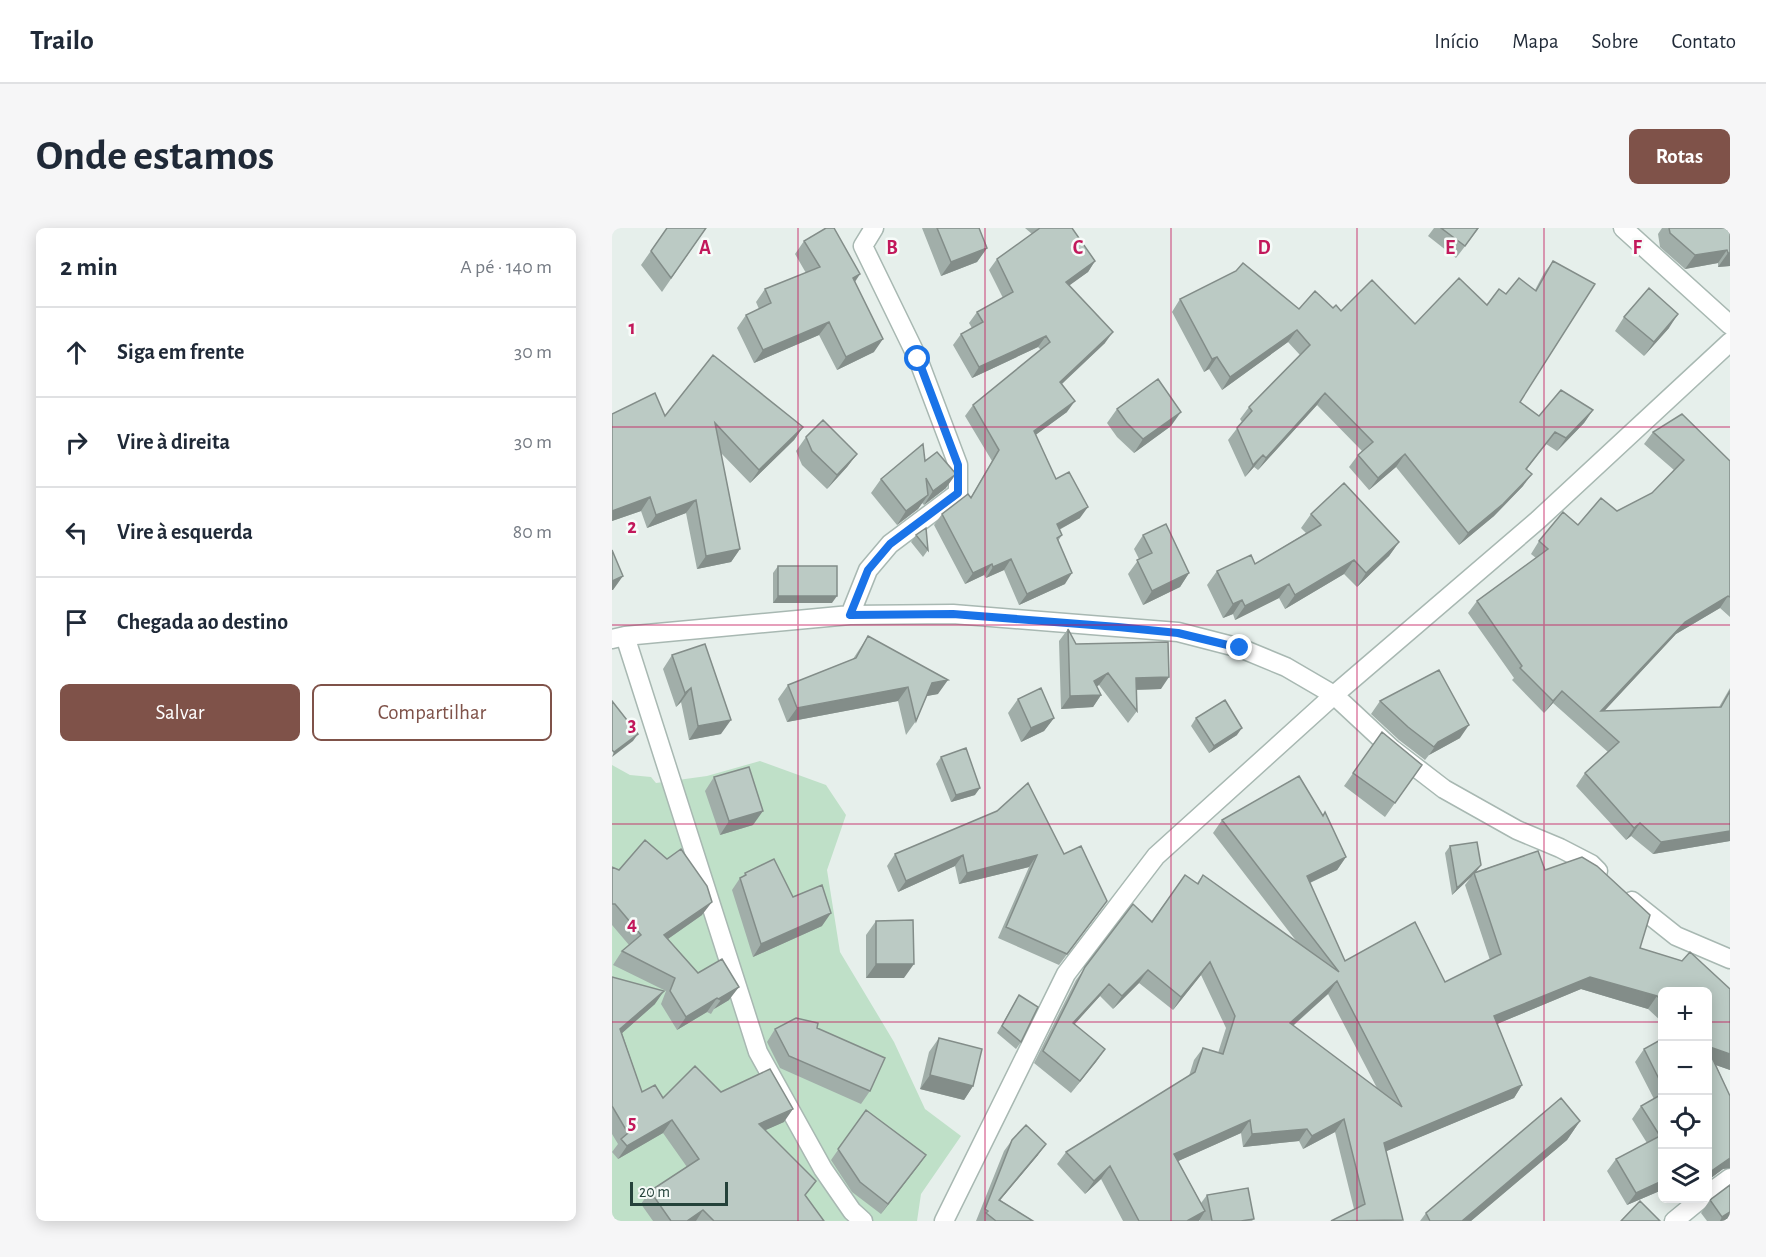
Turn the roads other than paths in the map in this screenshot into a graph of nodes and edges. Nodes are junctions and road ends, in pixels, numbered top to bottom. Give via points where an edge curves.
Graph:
1 (874, 228) edge
2 (1623, 228) edge
3 (1730, 325) edge
4 (1730, 342) edge
5 (850, 615) junction
6 (619, 638) edge
7 (1334, 695) junction
8 (1730, 959) edge
9 (1730, 1178) edge
10 (1712, 1191) edge
11 (1696, 1203) edge
12 (863, 1221) edge
13 (944, 1221) edge
14 (1674, 1221) edge

1 - 5 street via 864,246 918,359 958,465 958,493 890,544 868,570
2 - 3 street
4 - 7 street via 1538,520
5 - 6 street
5 - 7 street via 953,614 1178,633 1240,648 1286,667
6 - 12 street via 758,1052 823,1169
7 - 8 street via 1392,749 1444,789 1517,830 1591,864 1676,936
7 - 13 street via 1156,856 1066,974
9 - 10 street
11 - 14 street

